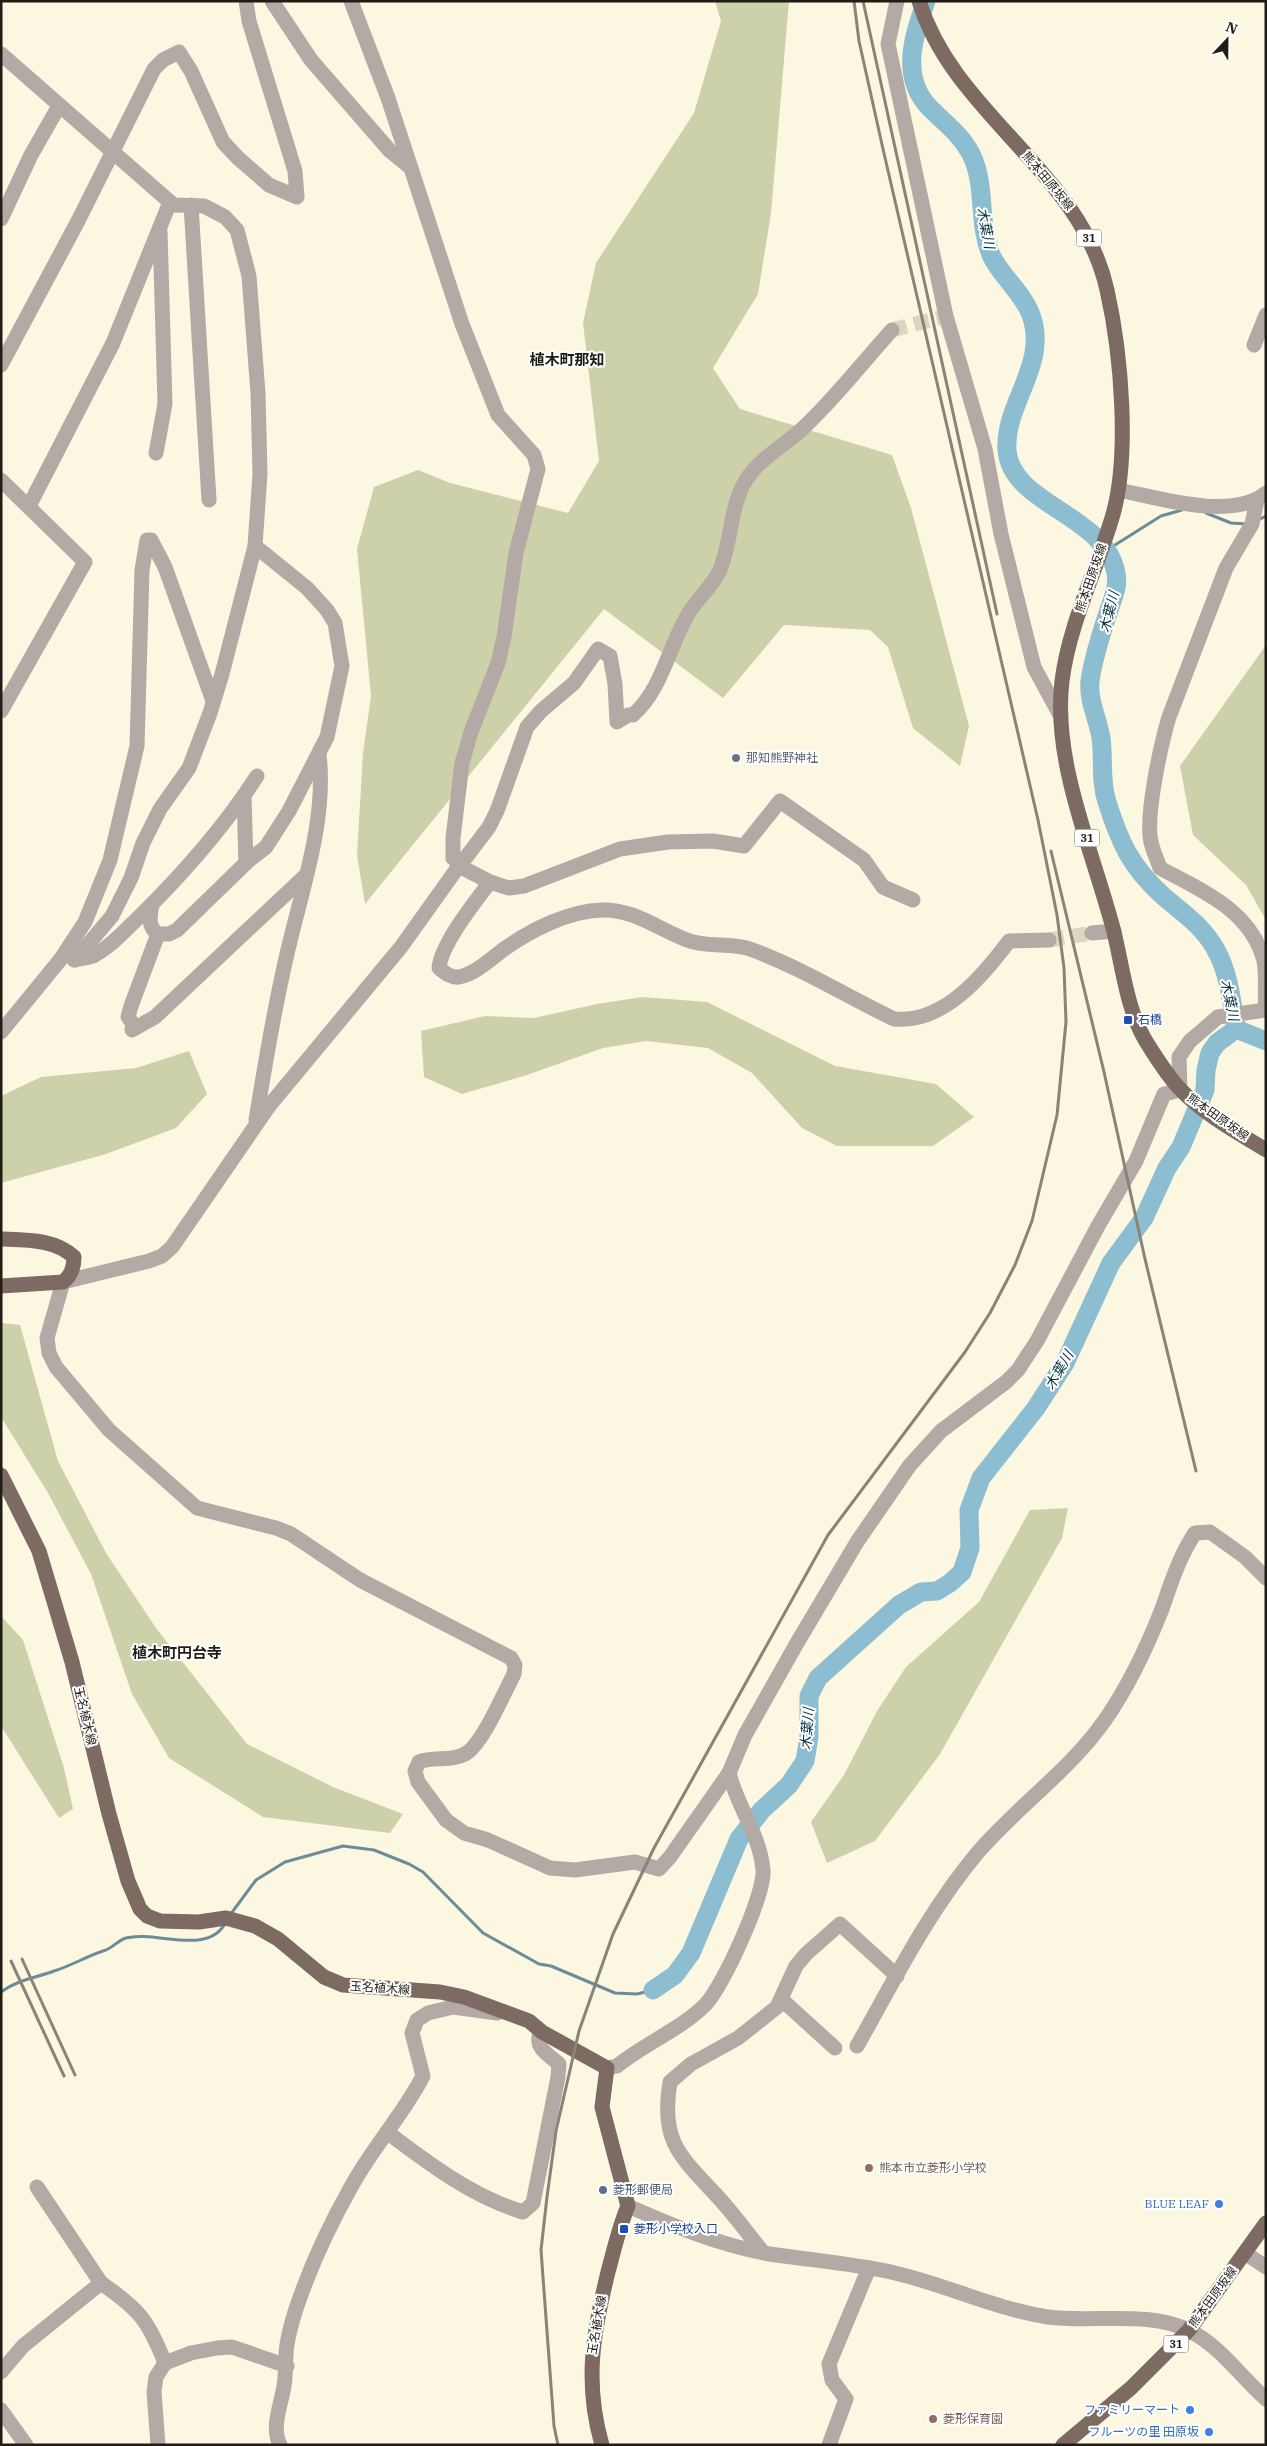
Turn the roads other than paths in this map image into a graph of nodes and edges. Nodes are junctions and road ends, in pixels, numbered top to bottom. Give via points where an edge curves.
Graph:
1 (246, 1) edge
2 (272, 1) edge
3 (351, 1) edge
4 (897, 1) edge
5 (919, 1) edge
6 (1, 54) edge
7 (59, 106) junction
8 (113, 152) junction
9 (412, 168) junction
10 (170, 202) junction
11 (191, 205) junction
12 (1, 219) edge
13 (160, 227) junction
14 (1266, 315) edge
15 (892, 330) tunnel mouth
16 (1254, 345) dead end
17 (1, 365) edge
18 (156, 453) dead end
19 (1, 480) edge
20 (1119, 490) junction
21 (1261, 496) edge
22 (209, 500) dead end
23 (29, 506) junction
24 (255, 546) junction
25 (213, 701) junction
26 (1, 711) edge
27 (1062, 717) junction
28 (319, 755) junction
29 (257, 776) dead end
30 (244, 796) junction
31 (459, 861) junction
32 (246, 863) junction
33 (305, 876) junction
34 (490, 882) junction
35 (912, 900) dead end
36 (152, 904) junction
37 (1114, 931) junction
38 (1092, 933) tunnel mouth
39 (158, 934) junction
40 (1049, 940) tunnel mouth
41 (68, 960) junction
42 (1266, 1010) edge
43 (1, 1032) edge
44 (1185, 1093) junction
45 (255, 1125) junction
46 (1266, 1150) edge
47 (1, 1239) edge
48 (64, 1282) junction
49 (1, 1286) edge
50 (1, 1475) edge
51 (1266, 1578) edge
52 (730, 1773) junction
53 (897, 1976) junction
54 (781, 1999) junction
55 (509, 2014) junction
56 (541, 2031) junction
57 (857, 2046) dead end
58 (835, 2048) dead end
59 (607, 2068) junction
60 (388, 2132) junction
61 (37, 2187) dead end
62 (628, 2206) junction
63 (1266, 2222) edge
64 (763, 2252) junction
65 (1245, 2253) junction
66 (1266, 2267) edge
67 (869, 2268) junction
68 (101, 2283) junction
69 (1189, 2330) junction
70 (165, 2362) junction
71 (286, 2366) junction
72 (1, 2372) edge
73 (1266, 2399) edge
74 (1, 2410) edge
75 (26, 2445) edge
76 (158, 2445) edge
77 (280, 2445) edge
78 (602, 2445) edge
79 (830, 2445) edge
80 (1063, 2445) edge

1 - 8 street via 295,171 297,197 269,185 223,142 191,71 178,52 154,69
2 - 9 street via 311,60 390,151
3 - 9 street
4 - 27 street via 888,44 946,316 985,449 1001,534 1034,667
5 - 20 main road, 熊本田原坂線 / 31 via 933,36 968,91 1058,190 1081,222 1098,257 1108,290 1120,387 1122,445
6 - 7 street
7 - 8 street
7 - 12 street via 31,155
8 - 10 street
8 - 17 street
9 - 31 street via 454,303 498,415 534,455 538,469 516,553 498,663 462,763 452,853 453,858
10 - 11 street
10 - 13 street
11 - 22 street
11 - 24 street via 204,206 225,217 237,230 249,276 260,474
13 - 18 street via 165,404
13 - 23 street via 113,342
14 - 16 street
15 - 31 street via 849,382 800,431 751,473 735,507 730,539 719,571 687,616 645,705 617,722 610,656 598,649 574,683 527,727 489,827 464,860
19 - 23 street
20 - 21 street via 1192,505 1237,506
20 - 27 main road, 熊本田原坂線 / 31 via 1112,520 1071,637 1062,682
21 - 42 street via 1252,524 1226,568 1168,717 1150,820 1150,841 1160,868 1219,900 1242,918 1255,934 1265,962
23 - 26 street via 85,562
24 - 25 street via 243,600
24 - 28 street via 307,588 335,624 342,666 327,737
25 - 41 street via 189,768 160,809 112,916
25 - 41 street via 165,567 156,546 147,540 142,570 135,761 110,860
27 - 37 main road, 熊本田原坂線 / 31 via 1064,758
28 - 32 street via 266,846
28 - 33 street via 320,800
29 - 30 street
30 - 32 street
30 - 36 street
31 - 34 street via 463,868
31 - 45 street via 446,885 401,947
32 - 39 street via 177,930
33 - 39 street via 162,1010 132,1030 128,1017
33 - 45 street via 279,988
34 - 35 street via 509,888 524,886 620,849 668,842 713,841 744,846 780,801 864,860 883,887
34 - 40 street via 439,962 439,968 447,975 458,977 474,970 508,946 570,916 601,910 624,911 688,940 751,949 894,1019 905,1020 943,1007 984,972 1009,941
36 - 39 street via 149,921 152,930
36 - 41 street via 103,949 92,956
37 - 38 street
37 - 44 main road, 熊本田原坂線 / 31 via 1128,997 1145,1041
41 - 43 street
42 - 44 street via 1218,1017 1190,1041 1179,1057
44 - 46 main road, 熊本田原坂線 / 31 via 1212,1116
44 - 52 street via 1164,1094 1136,1161 1037,1342 1018,1370 941,1431 910,1465 857,1542 745,1735
45 - 48 street via 193,1220 167,1252 149,1261
47 - 48 main road via 36,1240 65,1249 74,1258 74,1266
48 - 49 main road
48 - 52 street via 47,1338 48,1353 56,1367 109,1430 197,1508 291,1534 360,1580 511,1658 516,1665 514,1674 477,1743 465,1754 426,1758 418,1762 415,1771 418,1782 446,1820 464,1834 488,1840 550,1868 575,1870 635,1862 659,1869
50 - 55 main road, 玉名植木線 via 39,1551 72,1662 128,1882 140,1909 160,1921 199,1922 226,1918 255,1926 278,1939 324,1978 343,1985 440,1992 464,1997
51 - 53 street via 1245,1556 1210,1532 1195,1533 1176,1568 1140,1658 1104,1721 1079,1754 980,1850 929,1918
52 - 59 street via 734,1793 754,1838 763,1870 762,1887 755,1906 725,1973 706,2004 617,2066
53 - 54 street via 840,1924 796,1966
53 - 57 street
54 - 58 street
54 - 64 street via 776,2008 738,2038 691,2064 670,2082 667,2099 669,2132 678,2152
55 - 56 main road, 玉名植木線
55 - 60 street via 453,2007 428,2013 417,2020 412,2033 423,2076
56 - 59 main road, 玉名植木線
56 - 60 street via 538,2038 540,2049 559,2064 558,2077 533,2203 523,2212 473,2191
59 - 62 main road via 602,2107
60 - 71 street via 351,2186 322,2246 295,2312
61 - 68 street
62 - 64 street via 696,2233
62 - 78 main road, 玉名植木線 via 598,2313 592,2354 594,2420
63 - 65 main road, 熊本田原坂線 / 31
64 - 67 street
65 - 66 street
65 - 69 main road, 熊本田原坂線 / 31
67 - 69 street via 926,2281 1016,2311 1050,2317 1148,2321 1174,2324
67 - 79 street via 829,2364 832,2380 846,2399
68 - 70 street via 123,2298 145,2320
68 - 72 street via 23,2346
69 - 73 street via 1212,2346
69 - 80 main road, 熊本田原坂線 / 31 via 1131,2388
70 - 71 street via 190,2353 232,2347
70 - 76 street via 156,2377 154,2392
71 - 77 street via 275,2427
74 - 75 street

